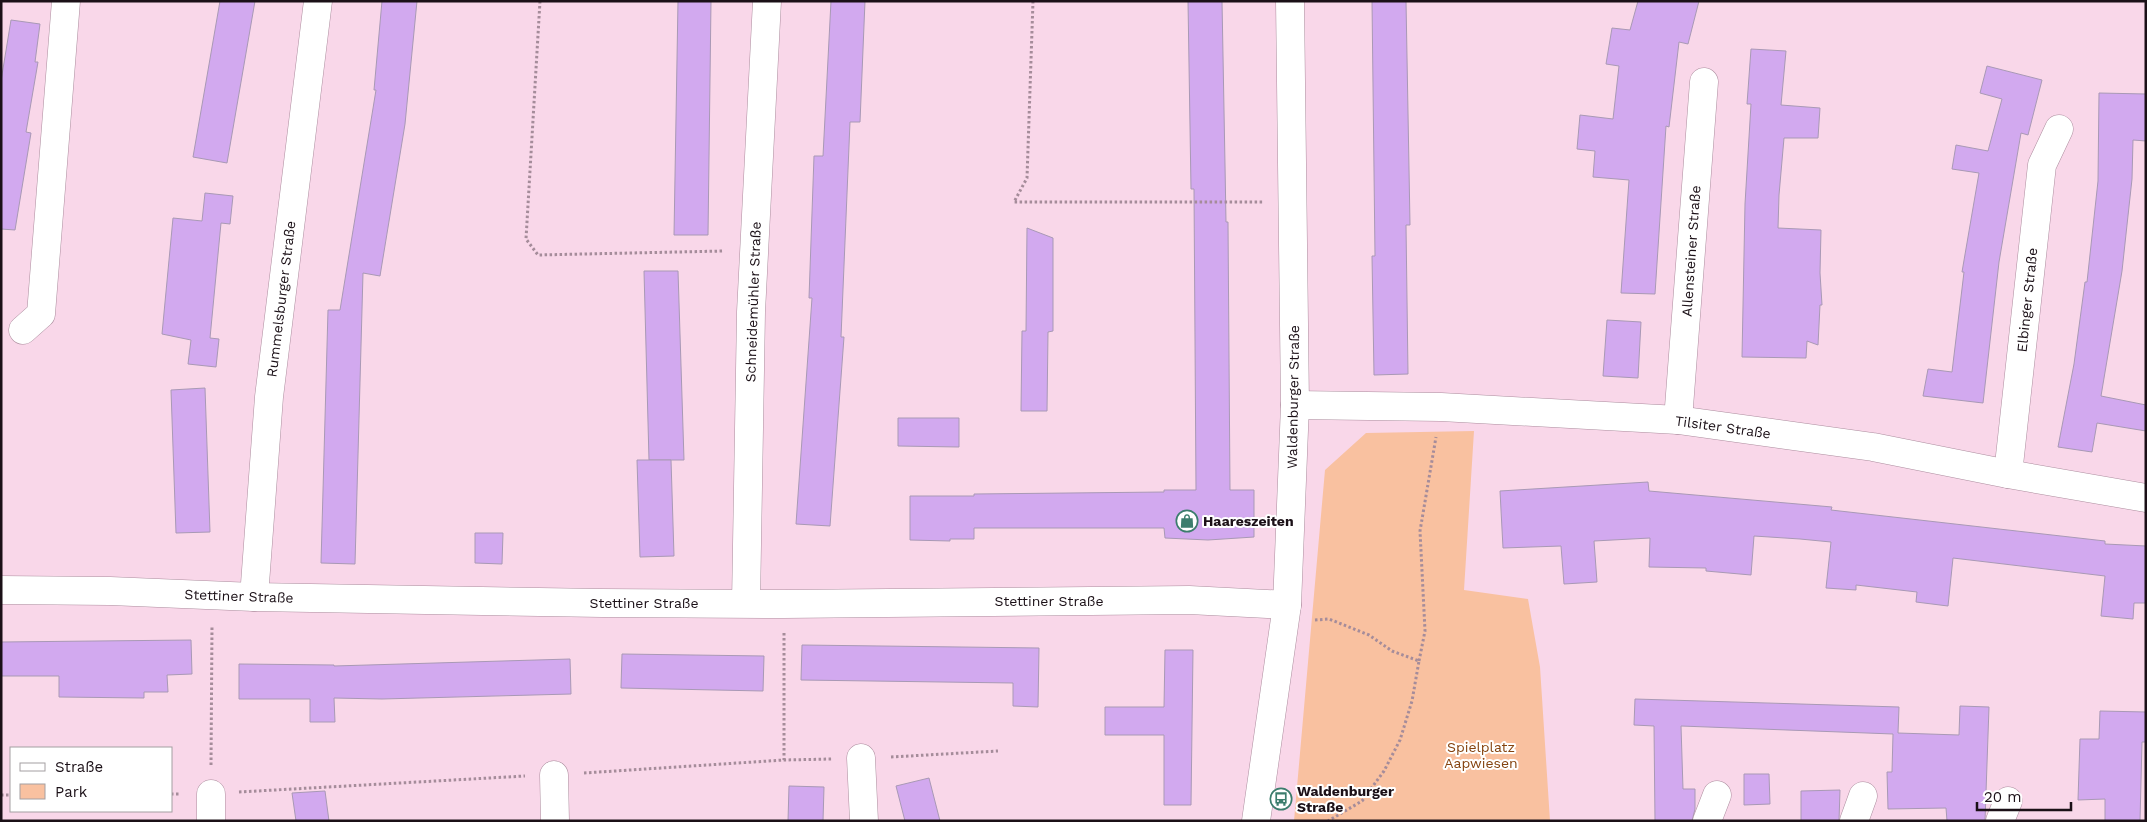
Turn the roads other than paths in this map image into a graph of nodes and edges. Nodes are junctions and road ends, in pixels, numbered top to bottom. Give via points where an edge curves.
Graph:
1 (66, 1) edge
2 (318, 1) edge
3 (767, 1) edge
4 (1290, 1) edge
5 (1704, 82) dead end
6 (2059, 129) dead end
7 (23, 330) dead end
8 (1295, 405) junction
9 (1678, 420) junction
10 (2008, 474) junction
11 (2146, 498) edge
12 (1, 590) edge
13 (254, 597) junction
14 (746, 603) junction
15 (1285, 614) junction
16 (861, 758) dead end
17 (554, 775) dead end
18 (211, 794) road end
19 (1717, 795) dead end
20 (211, 821) edge
21 (555, 821) edge
22 (864, 821) edge
23 (1256, 821) edge
24 (1707, 821) edge

1 - 7 street via 41,314
2 - 13 street, Rummelsburger Straße via 268,397
3 - 14 street, Schneidemühler Straße via 751,312
4 - 8 street, Waldenburger Straße
5 - 9 street, Allensteiner Straße
6 - 10 street, Elbinger Straße via 2042,165
8 - 9 street, Tilsiter Straße via 1441,407
8 - 15 street, Waldenburger Straße
9 - 10 street, Tilsiter Straße via 1873,447
10 - 11 street, Tilsiter Straße
12 - 13 street, Stettiner Straße
13 - 14 street, Stettiner Straße
14 - 15 street, Stettiner Straße via 1189,600
15 - 23 street, Waldenburger Straße
16 - 22 street
17 - 21 street
18 - 20 street
19 - 24 street

